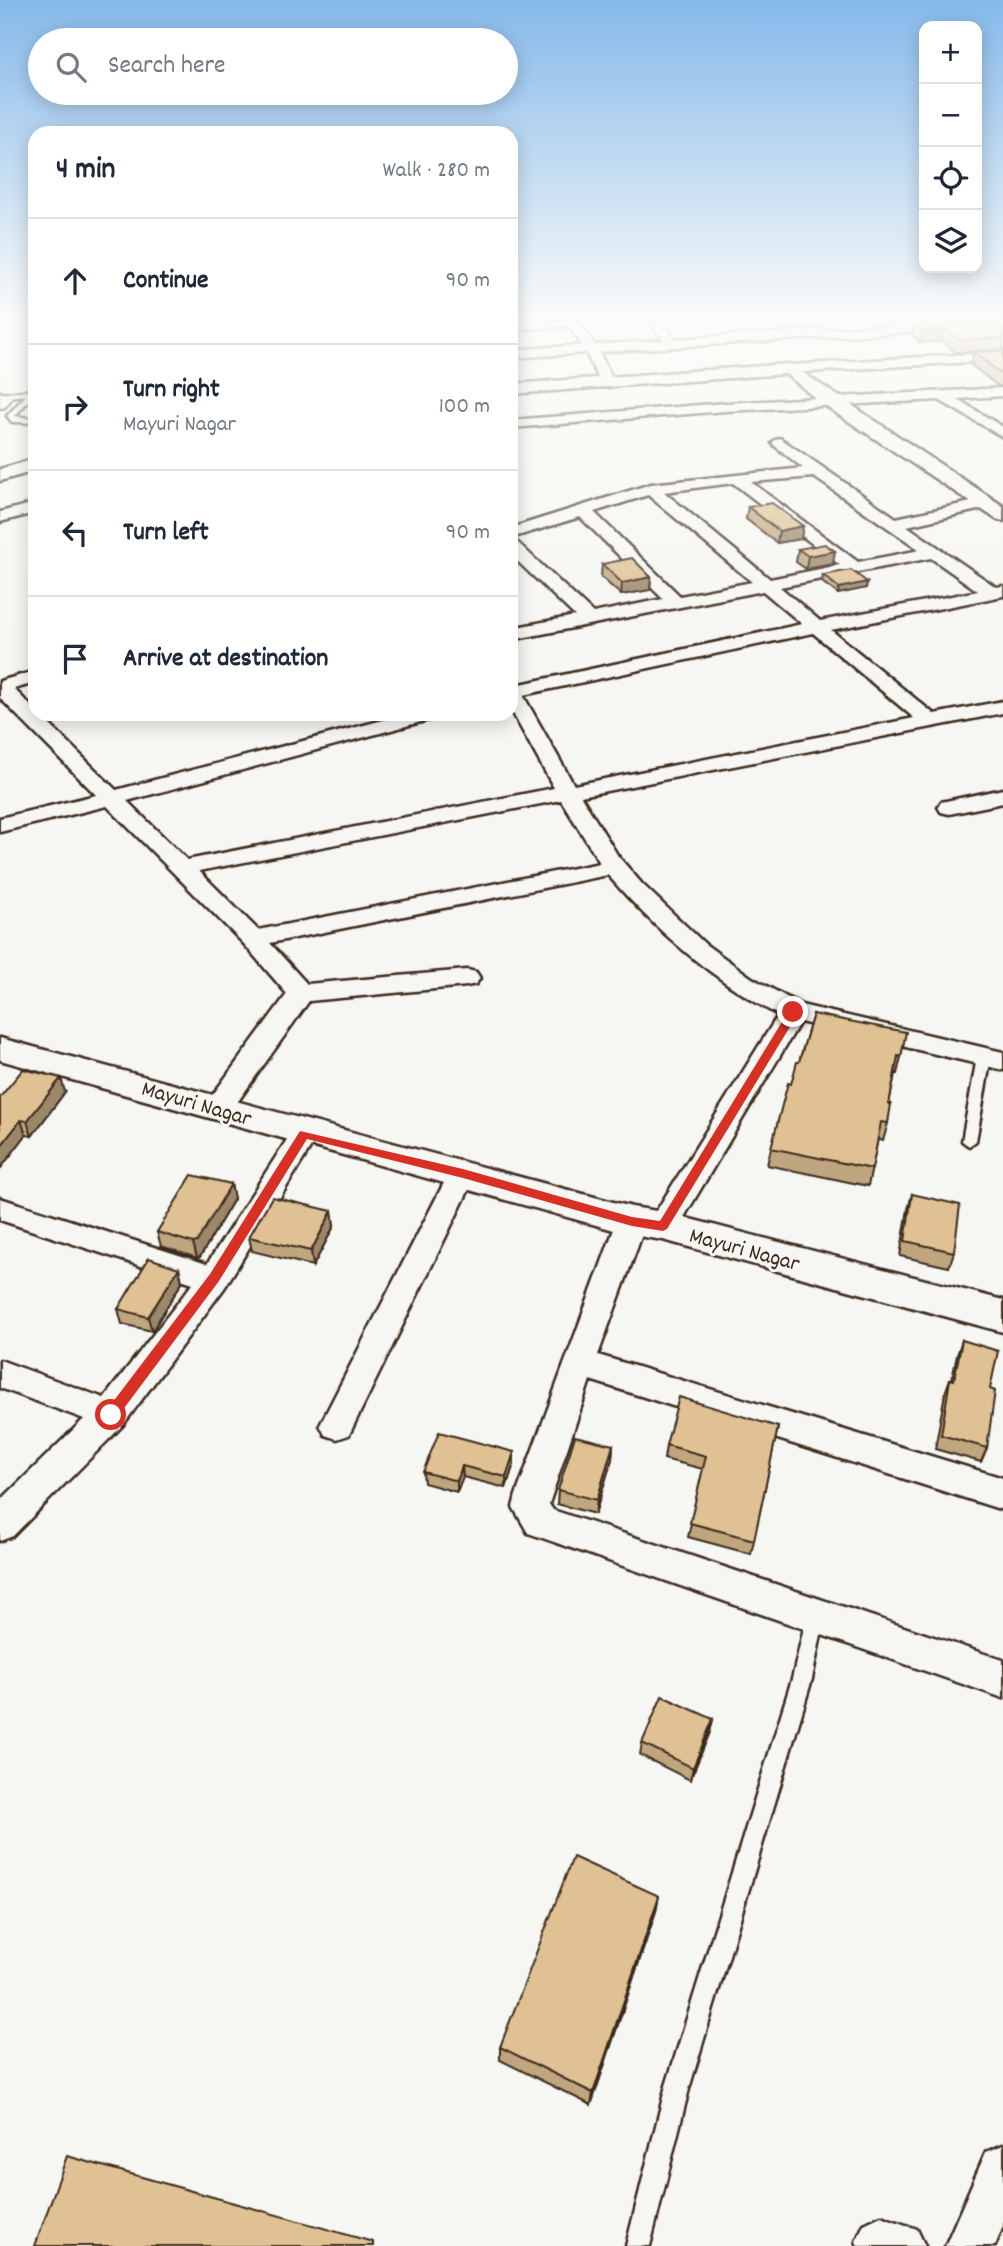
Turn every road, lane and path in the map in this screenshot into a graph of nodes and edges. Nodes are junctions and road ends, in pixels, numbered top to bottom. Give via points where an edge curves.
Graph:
1 (867, 426) edge
2 (780, 443) dead end
3 (28, 459) edge
4 (0, 466) edge
5 (28, 467) edge
6 (817, 472) junction
7 (0, 475) edge
8 (736, 478) junction
9 (651, 489) junction
10 (985, 504) junction
11 (28, 510) edge
12 (584, 512) junction
13 (1003, 515) edge
14 (0, 517) edge
15 (893, 524) junction
16 (518, 531) edge
17 (932, 552) junction
18 (518, 553) edge
19 (852, 567) junction
20 (766, 584) junction
21 (998, 592) edge
22 (676, 602) junction
23 (589, 619) junction
24 (817, 626) junction
25 (518, 633) edge
26 (28, 679) edge
27 (0, 687) edge
28 (518, 690) edge
29 (518, 704) edge
30 (1003, 707) edge
31 (28, 715) edge
32 (35, 721) edge
33 (403, 721) edge
34 (930, 721) junction
35 (567, 792) junction
36 (1003, 796) edge
37 (113, 798) junction
38 (949, 807) dead end
39 (0, 825) edge
40 (613, 867) junction
41 (181, 868) junction
42 (253, 939) junction
43 (467, 978) dead end
44 (301, 993) junction
45 (793, 1012) junction
46 (0, 1049) edge
47 (994, 1059) edge
48 (219, 1107) junction
49 (304, 1134) junction
50 (969, 1141) dead end
51 (463, 1173) junction
52 (0, 1209) edge
53 (648, 1224) junction
54 (214, 1278) junction
55 (1003, 1316) edge
56 (579, 1363) junction
57 (0, 1374) edge
58 (111, 1415) junction
59 (337, 1425) dead end
60 (1003, 1494) edge
61 (0, 1525) edge
62 (817, 1614) junction
63 (1003, 1679) edge
64 (1003, 2169) edge
65 (638, 2246) edge
66 (970, 2246) edge

1 - 10 street
2 - 6 street
3 - 4 street
5 - 7 street
6 - 8 street
6 - 15 street
8 - 9 street
8 - 19 street
9 - 12 street
9 - 20 street
10 - 13 street
10 - 15 street
11 - 14 street
12 - 16 street
12 - 22 street
15 - 17 street
17 - 19 street
17 - 21 street
18 - 23 street
19 - 20 street
20 - 22 street
20 - 24 street
21 - 24 street
22 - 23 street
23 - 25 street
24 - 28 street
24 - 34 street
26 - 27 street
27 - 31 street
29 - 35 street
30 - 34 street
32 - 37 street
33 - 37 street
34 - 35 street
35 - 40 street
35 - 41 street
36 - 38 street
37 - 39 street
37 - 41 street
40 - 42 street
40 - 45 street via 666,924 764,998
41 - 42 street
42 - 44 street
43 - 44 street
44 - 48 street
45 - 47 street
45 - 53 street
46 - 48 street, Mayuri Nagar
47 - 50 lane
48 - 49 street, Mayuri Nagar
49 - 51 street, Mayuri Nagar
49 - 54 street
51 - 53 street, Mayuri Nagar
51 - 59 street
52 - 54 street
53 - 55 street, Mayuri Nagar
53 - 56 street
54 - 58 street
56 - 60 street
56 - 62 street via 531,1507 541,1522
57 - 58 street
58 - 61 street
62 - 63 street
62 - 65 lane via 802,1679 677,2089
64 - 66 street

